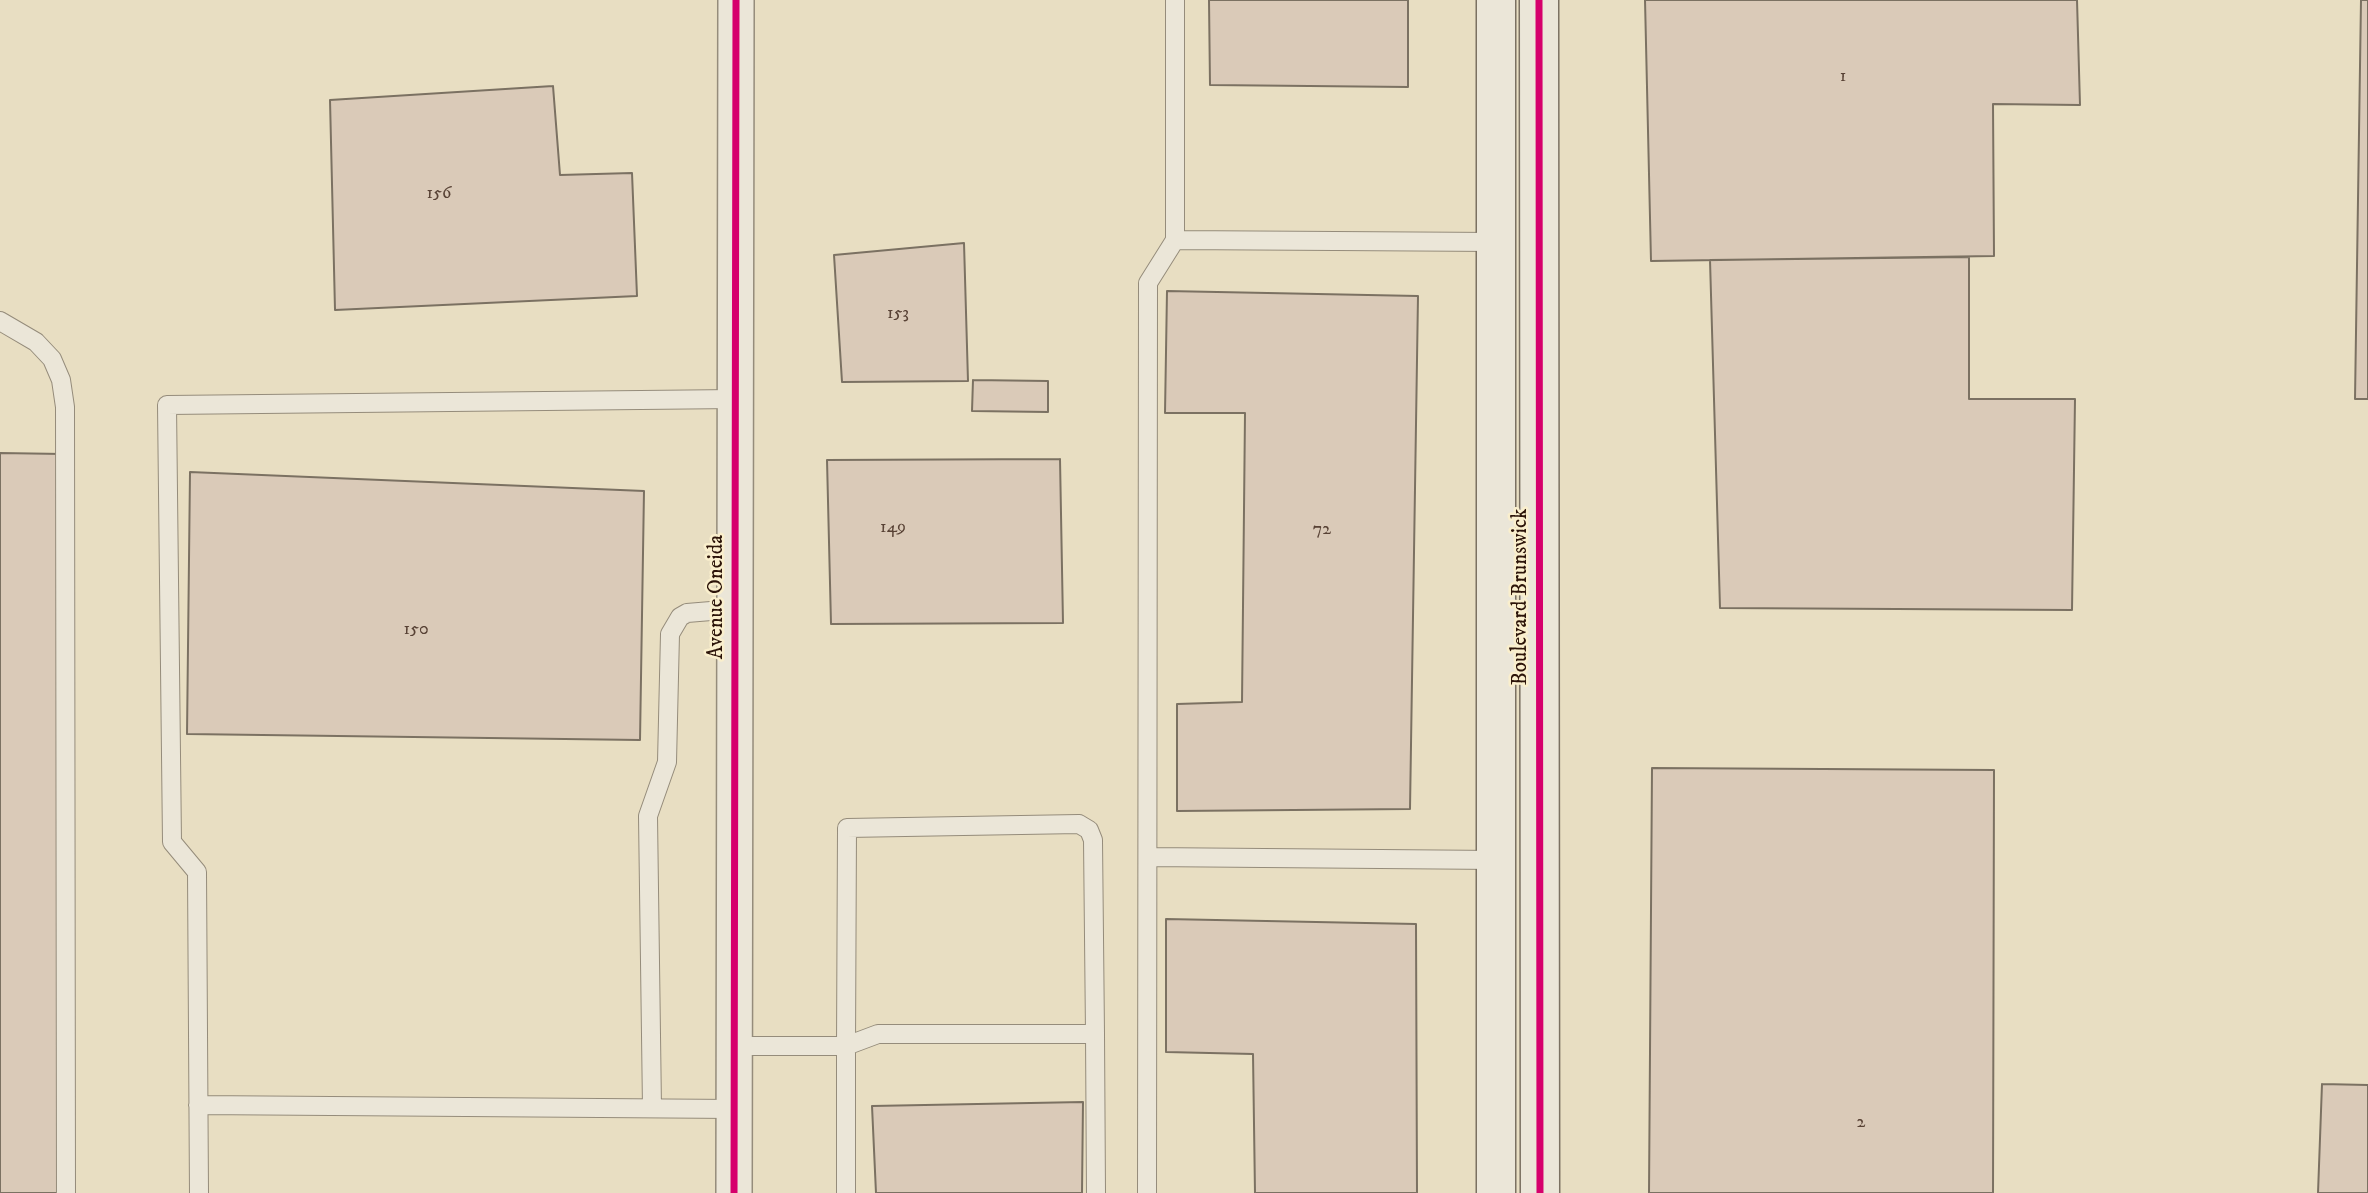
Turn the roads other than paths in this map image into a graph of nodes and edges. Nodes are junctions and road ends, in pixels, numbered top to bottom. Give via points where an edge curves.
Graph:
1 (736, 0) edge
2 (1175, 0) edge
3 (1496, 0) edge
4 (1539, 0) edge
5 (1175, 240) junction
6 (1496, 242) junction
7 (0, 321) edge
8 (735, 398) junction
9 (735, 609) junction
10 (1148, 857) junction
11 (1496, 860) junction
12 (1095, 1034) junction
13 (734, 1046) junction
14 (846, 1046) junction
15 (198, 1105) junction
16 (652, 1108) junction
17 (734, 1109) junction
18 (66, 1193) edge
19 (199, 1193) edge
20 (734, 1193) edge
21 (846, 1193) edge
22 (1096, 1193) edge
23 (1147, 1193) edge
24 (1496, 1193) edge
25 (1540, 1193) edge

1 - 8 street, Avenue Oneida
2 - 5 lane
3 - 6 street, Boulevard Brunswick
4 - 25 street, Boulevard Brunswick
5 - 6 lane
5 - 10 lane via 1148,283
6 - 11 street, Boulevard Brunswick
7 - 18 lane via 36,342 52,359 65,407
8 - 9 street, Avenue Oneida
8 - 15 lane via 167,405 172,842 197,872
9 - 13 street, Avenue Oneida
9 - 16 lane via 687,613 670,634 667,762 648,816
10 - 11 lane
10 - 23 lane
11 - 24 street, Boulevard Brunswick
12 - 14 lane via 878,1034
12 - 14 lane via 1093,840 1089,830 1079,824 847,828
12 - 22 lane
13 - 14 lane
13 - 17 street, Avenue Oneida
14 - 21 lane
15 - 16 lane
15 - 19 lane
16 - 17 lane
17 - 20 street, Avenue Oneida

